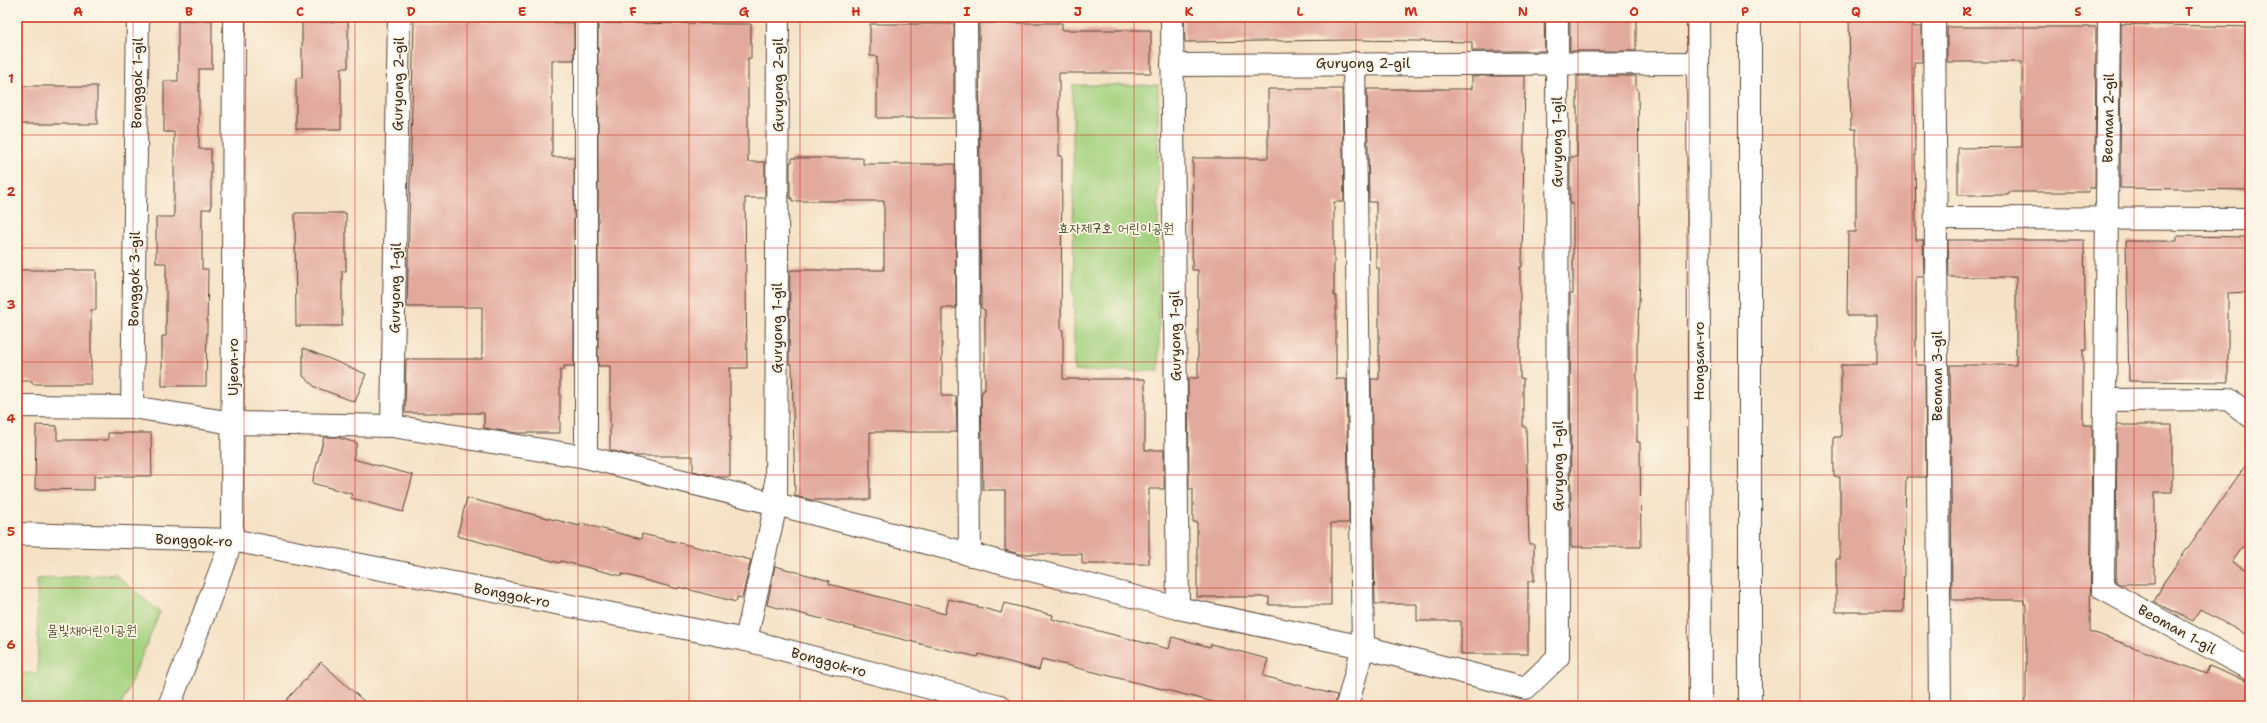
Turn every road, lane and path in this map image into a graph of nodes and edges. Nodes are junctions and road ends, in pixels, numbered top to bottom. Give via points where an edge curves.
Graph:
1 (138, 17) edge
2 (234, 17) edge
3 (399, 17) edge
4 (586, 17) edge
5 (778, 17) edge
6 (966, 17) edge
7 (1172, 17) edge
8 (1557, 17) edge
9 (1698, 17) edge
10 (1750, 17) edge
11 (1934, 17) edge
12 (2109, 17) edge
13 (1354, 63) junction
14 (1557, 63) junction
15 (1698, 63) junction
16 (1172, 65) junction
17 (136, 150) joint
18 (397, 151) joint
19 (777, 153) joint
20 (1936, 218) junction
21 (2107, 218) junction
22 (2250, 219) edge
23 (2105, 400) junction
24 (17, 406) edge
25 (132, 407) junction
26 (2250, 416) edge
27 (233, 423) junction
28 (392, 426) junction
29 (586, 457) junction
30 (776, 504) junction
31 (17, 534) edge
32 (232, 540) junction
33 (970, 555) junction
34 (1178, 608) junction
35 (746, 640) junction
36 (1363, 647) junction
37 (2250, 669) edge
38 (169, 706) edge
39 (999, 706) edge
40 (1347, 706) edge
41 (1700, 706) edge
42 (1750, 706) edge
43 (1940, 706) edge

1 - 17 street, Bonggok 1-gil
2 - 27 street, Ujeon-ro
3 - 18 street, Guryong 2-gil
4 - 29 street
5 - 19 street, Guryong 2-gil
6 - 33 street
7 - 16 street
8 - 14 street
9 - 15 street, Hongsan-ro
10 - 42 street
11 - 20 street
12 - 21 street, Beoman 2-gil
13 - 14 street, Guryong 2-gil
13 - 16 street, Guryong 2-gil
13 - 36 street
14 - 15 street, Guryong 2-gil
14 - 36 street, Guryong 1-gil via 1558,656 1526,688
15 - 41 street, Hongsan-ro
16 - 34 street, Guryong 1-gil
17 - 25 street, Bonggok 3-gil
18 - 28 street, Guryong 1-gil
19 - 30 street, Guryong 1-gil
20 - 21 street
20 - 43 street, Beoman 3-gil
21 - 22 street
21 - 23 street
23 - 26 street via 2228,399
23 - 37 street, Beoman 1-gil via 2104,589
24 - 25 street
25 - 27 street
27 - 28 street, Guryong 1-gil
27 - 32 street, Ujeon-ro
28 - 29 street, Guryong 1-gil
29 - 30 street, Guryong 1-gil
30 - 33 street, Guryong 1-gil
30 - 35 street
31 - 32 street, Bonggok-ro
32 - 35 street, Bonggok-ro
32 - 38 street, Ujeon-ro
33 - 34 street, Guryong 1-gil
34 - 36 street, Guryong 1-gil
35 - 39 street, Bonggok-ro
36 - 40 street

